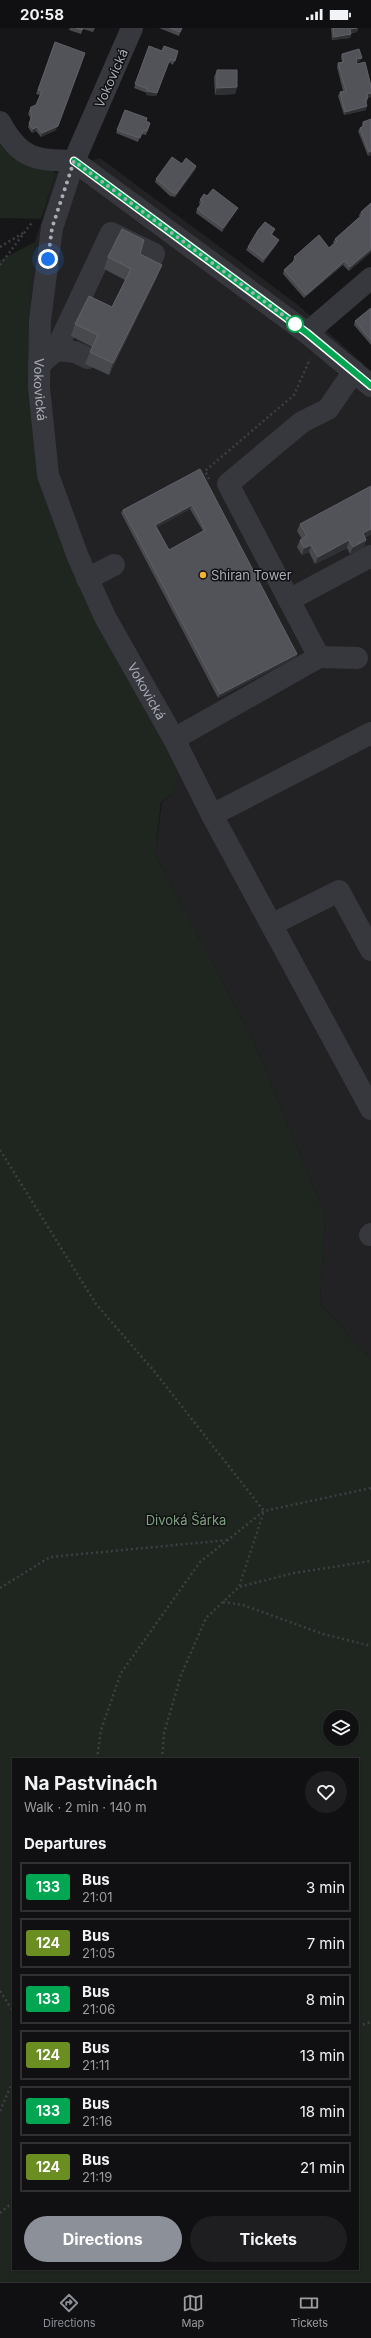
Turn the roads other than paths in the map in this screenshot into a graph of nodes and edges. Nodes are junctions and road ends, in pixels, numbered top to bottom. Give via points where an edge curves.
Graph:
1 (132, 28) edge
2 (0, 122) edge
3 (74, 161) junction
4 (146, 271) edge
5 (371, 278) edge
6 (307, 333) junction
7 (39, 365) junction
8 (354, 371) junction
9 (371, 386) edge
10 (371, 556) edge
11 (114, 565) dead end
12 (88, 578) junction
13 (289, 600) junction
14 (319, 657) junction
15 (357, 658) dead end
16 (371, 733) edge
17 (174, 738) junction
18 (212, 815) junction
19 (273, 924) junction
20 (371, 950) edge
21 (371, 1109) edge

1 - 3 street, Vokovická
2 - 3 street via 9,138 23,153 41,160
3 - 6 street
3 - 7 street, Vokovická via 52,228 40,320
4 - 7 street via 154,254 112,232 75,350
5 - 6 street
6 - 8 street
7 - 12 street, Vokovická via 48,475
8 - 9 street
8 - 13 street via 328,409 302,422 228,484
10 - 13 street
11 - 12 street
12 - 17 street, Vokovická via 105,617
13 - 14 street
14 - 15 street
14 - 17 street
16 - 18 street
17 - 18 street, Vokovická
18 - 19 street, Vokovická
19 - 20 street via 339,891
19 - 21 street, Vokovická

